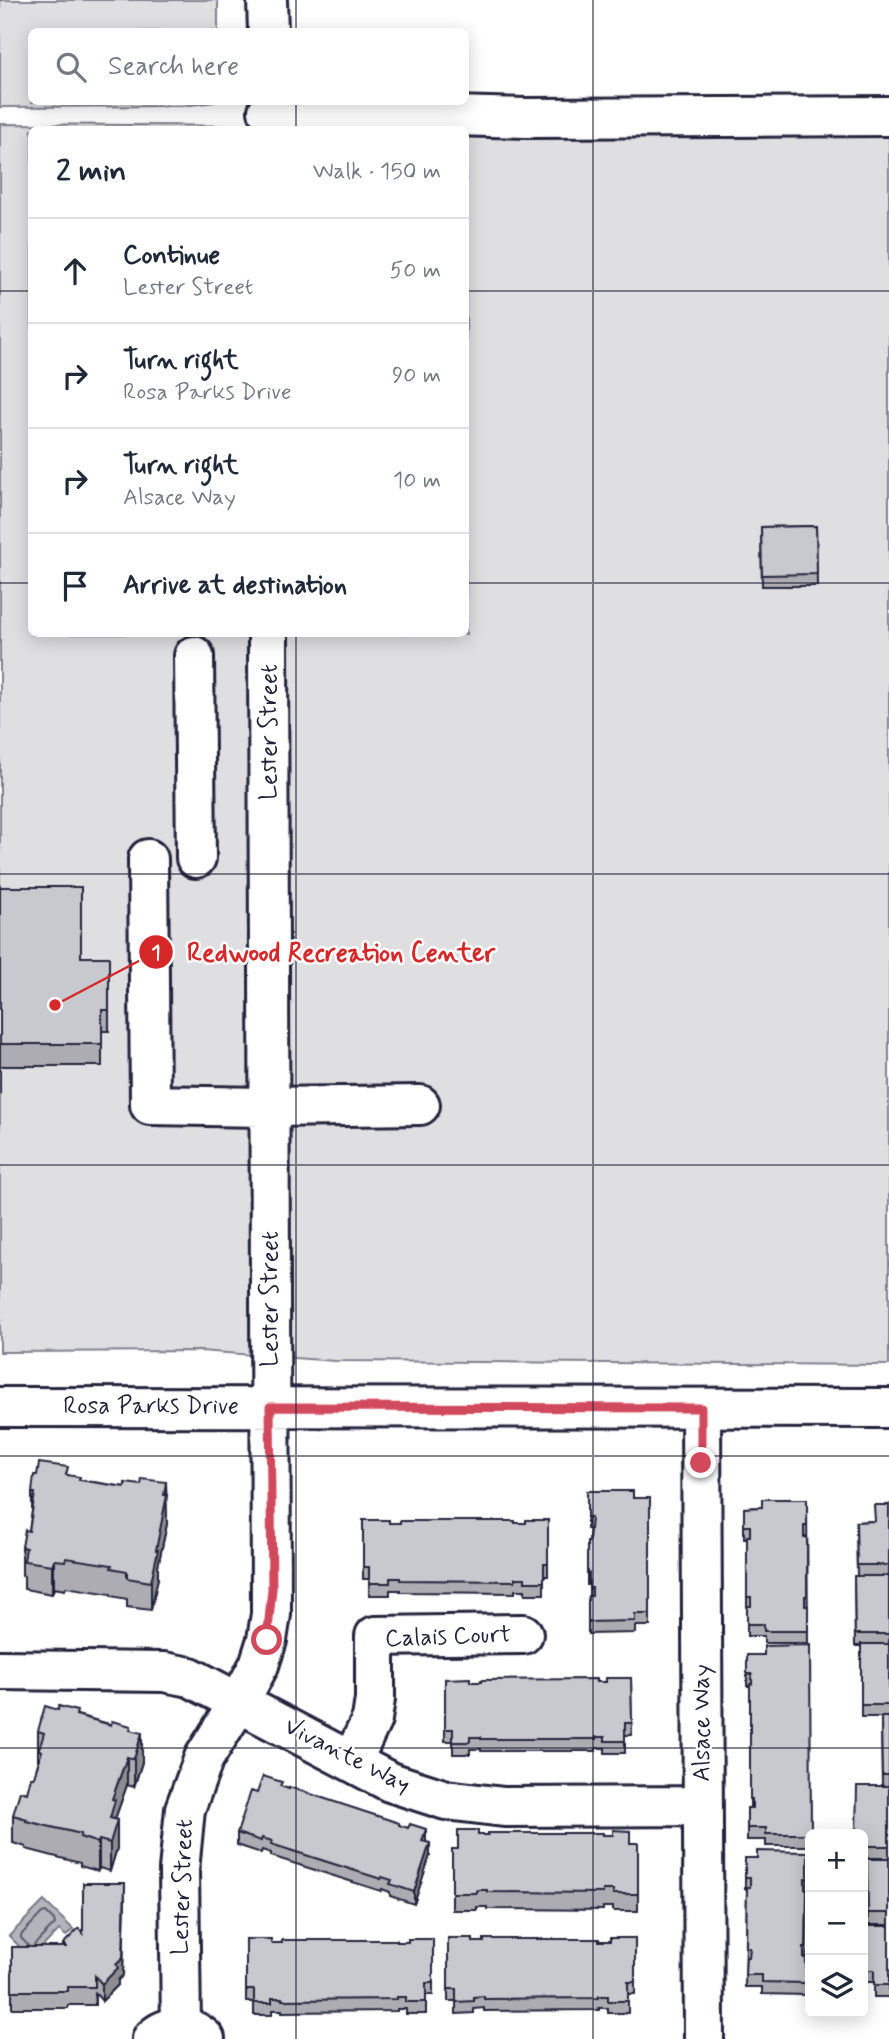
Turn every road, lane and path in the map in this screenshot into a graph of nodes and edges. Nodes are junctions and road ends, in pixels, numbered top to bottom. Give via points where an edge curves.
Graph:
1 (267, 0) edge
2 (268, 28) edge
3 (268, 114) edge
4 (889, 116) edge
5 (268, 637) edge
6 (194, 656) dead end
7 (195, 858) dead end
8 (148, 859) dead end
9 (420, 1105) dead end
10 (269, 1107) junction
11 (0, 1407) edge
12 (270, 1407) junction
13 (701, 1408) junction
14 (889, 1408) edge
15 (523, 1634) dead end
16 (0, 1670) edge
17 (239, 1702) junction
18 (352, 1761) junction
19 (703, 1806) junction
20 (179, 2035) edge
21 (704, 2039) edge

1 - 2 street
3 - 4 street
5 - 10 street, Lester Street
6 - 7 street
8 - 10 street via 150,1105
9 - 10 street
10 - 12 street, Lester Street
11 - 12 street, Rosa Parks Drive
12 - 13 street, Rosa Parks Drive
12 - 17 street, Lester Street via 271,1614 260,1665
13 - 14 street, Rosa Parks Drive
13 - 19 street, Alsace Way
15 - 18 street, Calais Court via 375,1636 372,1719
16 - 17 street, Vivante Way via 177,1673
17 - 18 street, Vivante Way
17 - 20 street, Lester Street via 204,1758 185,1810 179,1870
18 - 19 street, Vivante Way via 390,1782 476,1805
19 - 21 street, Alsace Way

